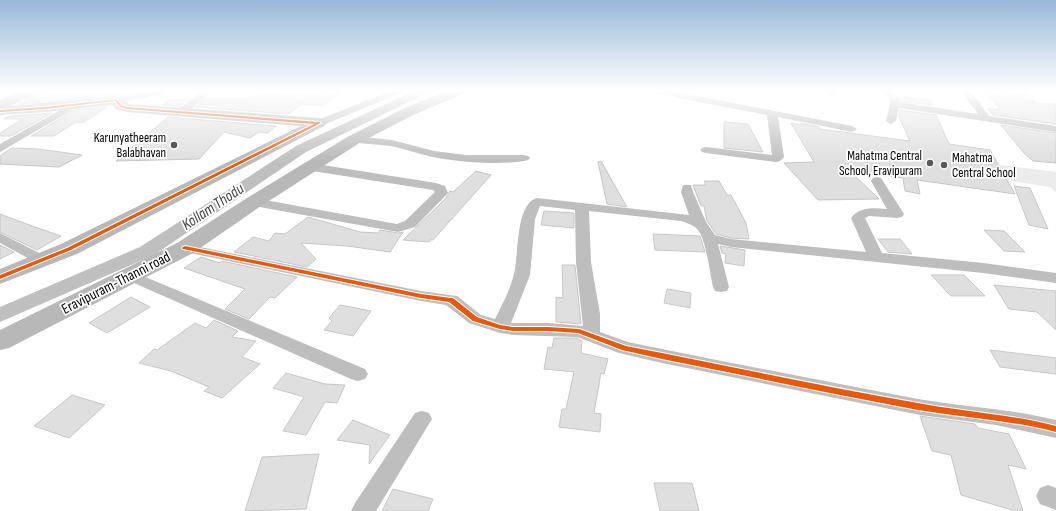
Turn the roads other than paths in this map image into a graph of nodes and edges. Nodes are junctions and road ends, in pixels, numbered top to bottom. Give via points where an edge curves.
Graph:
1 (58, 115) edge
2 (206, 115) edge
3 (339, 115) edge
4 (402, 115) edge
5 (772, 115) edge
6 (781, 115) edge
7 (892, 115) edge
8 (976, 115) edge
9 (985, 116) joint
10 (891, 121) dead end
11 (319, 123) junction
12 (852, 129) dead end
13 (1056, 129) edge
14 (355, 139) junction
15 (0, 149) edge
16 (706, 150) dead end
17 (524, 158) dead end
18 (310, 167) junction
19 (877, 181) dead end
20 (687, 188) dead end
21 (254, 202) junction
22 (582, 207) junction
23 (699, 222) junction
24 (0, 237) edge
25 (709, 238) junction
26 (185, 248) junction
27 (876, 257) junction
28 (42, 260) junction
29 (131, 276) junction
30 (0, 277) edge
31 (1056, 278) edge
32 (721, 287) dead end
33 (500, 327) junction
34 (591, 335) junction
35 (0, 341) edge
36 (358, 374) dead end
37 (422, 419) dead end
38 (1056, 429) edge
39 (363, 511) edge

1 - 15 street
2 - 11 street
3 - 11 street
4 - 14 street, Eravipuram-Thanni road
5 - 16 street via 778,158
6 - 12 street
7 - 10 street
8 - 9 street
9 - 13 street
11 - 28 street via 76,246
14 - 17 street via 392,143 434,154 466,158
14 - 18 street, Eravipuram-Thanni road
18 - 21 street, Eravipuram-Thanni road
18 - 21 street via 436,187 441,189 442,193 410,224 398,228
19 - 27 street via 898,214 870,212 861,214 858,218
20 - 23 street
21 - 26 street, Eravipuram-Thanni road
22 - 23 street via 683,217
22 - 33 street via 544,201 533,204 529,216 524,271
22 - 34 street via 586,281 593,322
23 - 25 street
24 - 28 street
25 - 27 street via 744,245
25 - 32 street
26 - 29 street, Eravipuram-Thanni road
26 - 33 street via 451,300 475,319
27 - 31 street
28 - 30 street
29 - 35 street, Eravipuram-Thanni road
29 - 36 street
33 - 34 street via 579,331
34 - 38 street via 625,348 706,365 920,407 996,417
37 - 39 street

